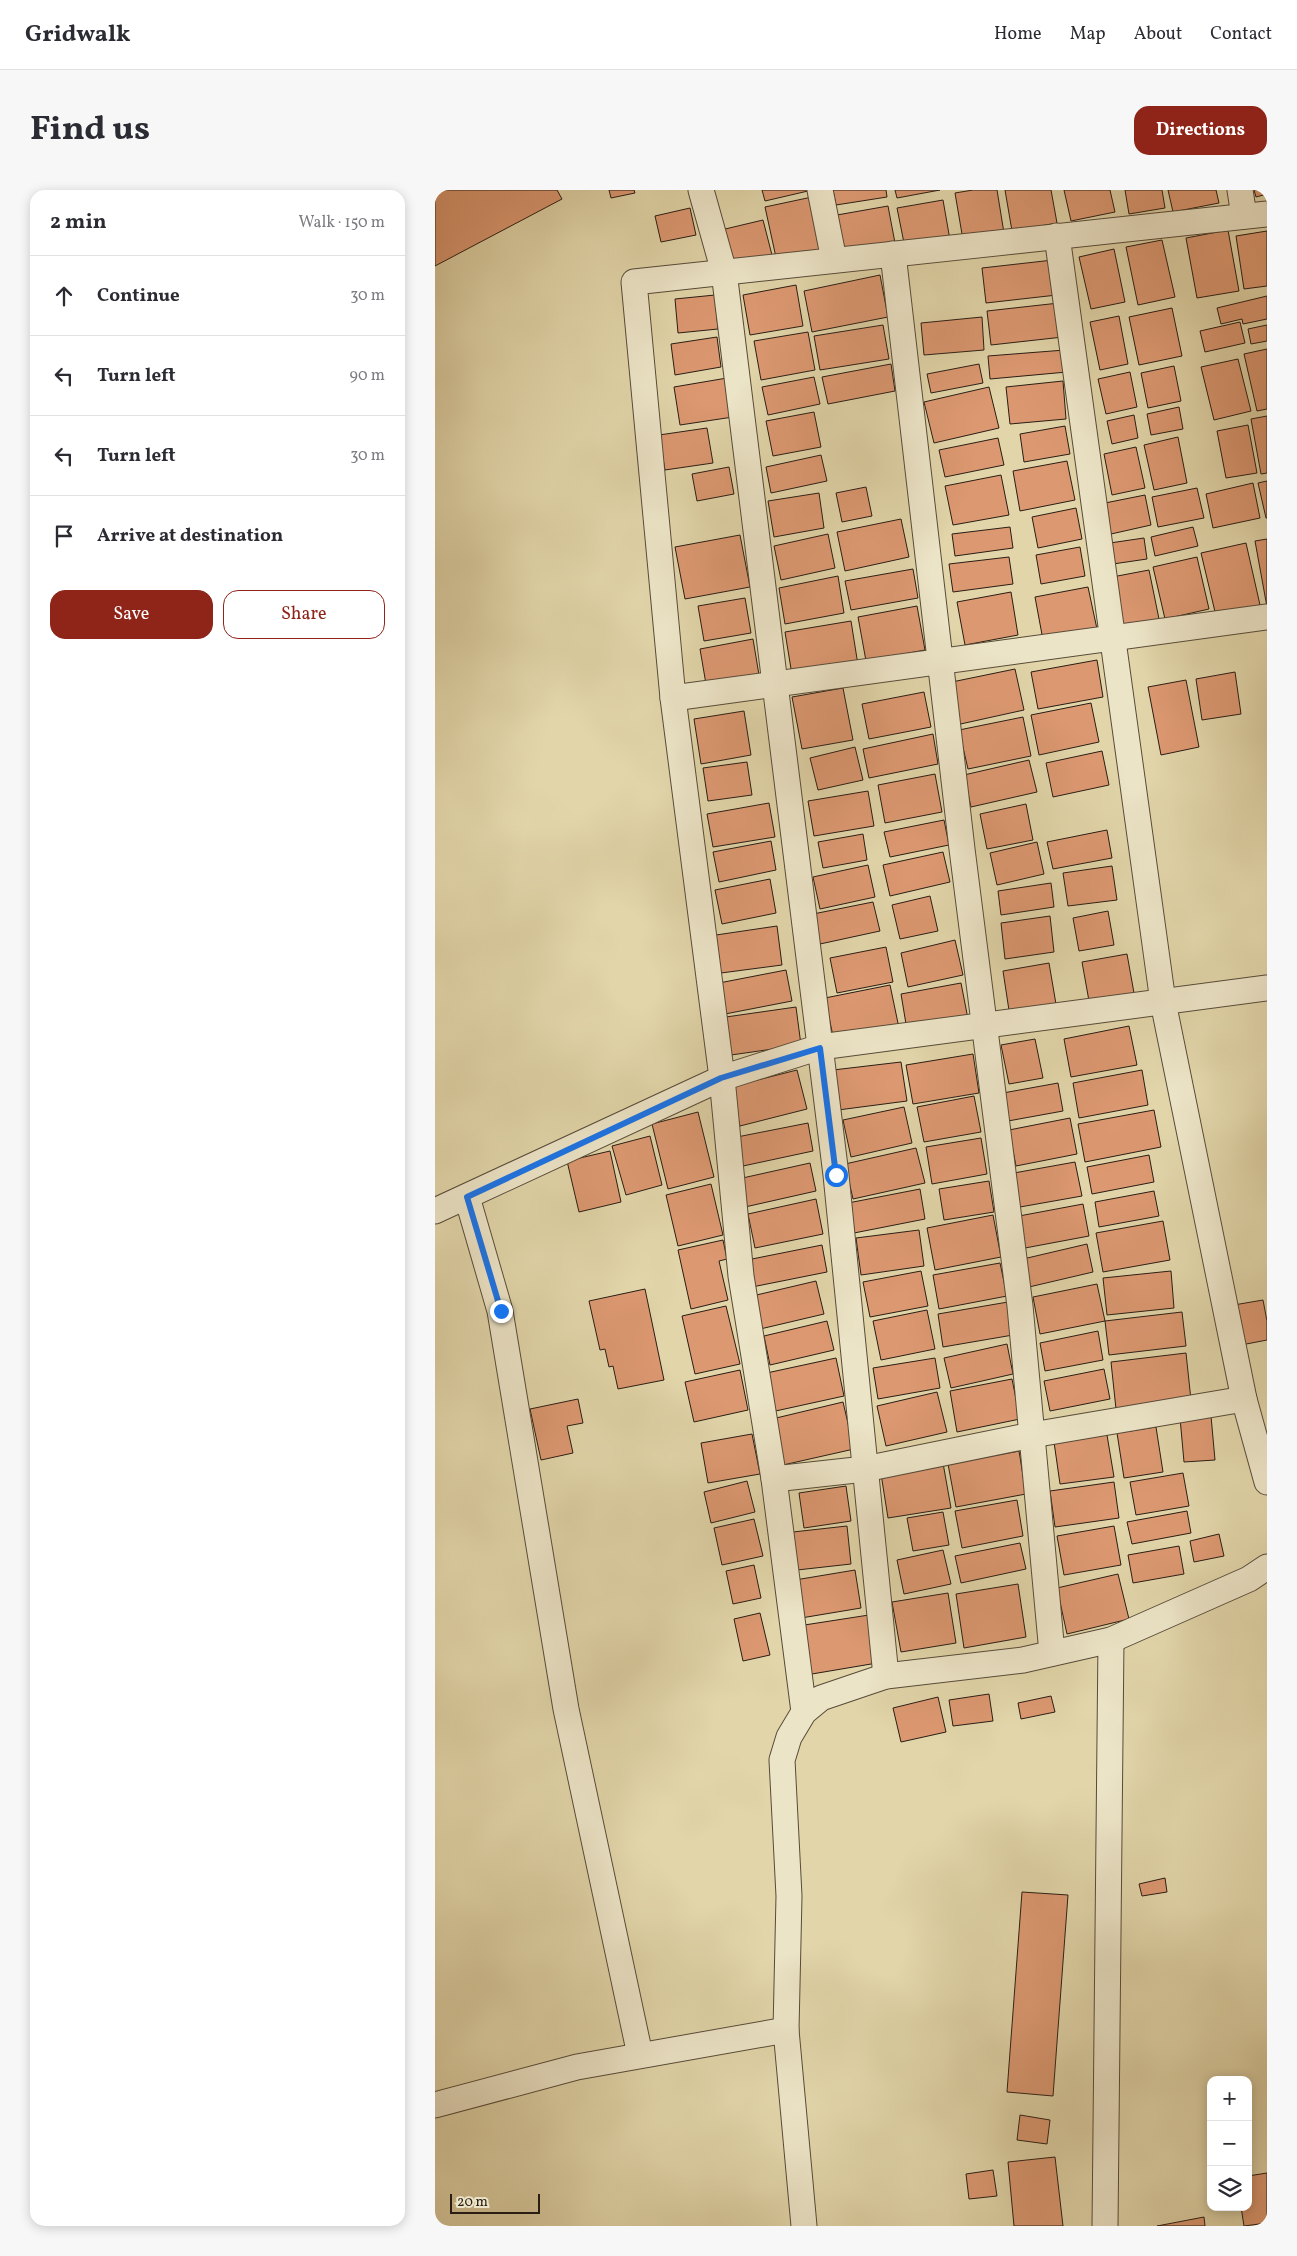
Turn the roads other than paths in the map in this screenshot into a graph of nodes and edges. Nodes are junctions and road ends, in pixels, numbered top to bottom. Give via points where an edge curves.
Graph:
1 (701, 190) edge
2 (820, 190) edge
3 (1240, 190) edge
4 (1256, 215) edge
5 (1057, 236) junction
6 (893, 254) junction
7 (834, 260) junction
8 (724, 272) junction
9 (1267, 618) edge
10 (1112, 639) junction
11 (940, 662) junction
12 (775, 684) junction
13 (673, 698) junction
14 (1267, 988) edge
15 (1163, 1002) junction
16 (984, 1025) junction
17 (820, 1048) junction
18 (721, 1078) junction
19 (467, 1197) junction
20 (435, 1211) edge
21 (1244, 1398) junction
22 (1031, 1435) junction
23 (865, 1469) junction
24 (774, 1479) junction
25 (1267, 1482) edge
26 (1267, 1567) edge
27 (1111, 1640) junction
28 (1052, 1653) junction
29 (886, 1676) junction
30 (805, 1712) junction
31 (786, 2030) junction
32 (640, 2055) junction
33 (435, 2105) edge
34 (804, 2226) edge
35 (1105, 2226) edge

1 - 8 street
2 - 7 street
3 - 4 street
4 - 5 street
5 - 6 street
5 - 10 street
6 - 7 street
6 - 11 street
7 - 8 street
8 - 12 street
8 - 13 street via 634,282
9 - 10 street
10 - 11 street
10 - 15 street
11 - 12 street
11 - 16 street
12 - 13 street
12 - 17 street
13 - 18 street
14 - 15 street
15 - 16 street
15 - 21 street
16 - 17 street
16 - 22 street via 1020,1306
17 - 18 street
17 - 23 street
18 - 19 street
18 - 24 street via 741,1276
19 - 20 street
19 - 32 street via 501,1311 566,1709
21 - 22 street
21 - 25 street
22 - 23 street
22 - 28 street
23 - 24 street
23 - 29 street
24 - 30 street
26 - 27 street via 1249,1579
27 - 28 street
27 - 35 street
28 - 29 street via 1023,1660
29 - 30 street via 821,1698
30 - 31 street via 789,1737 782,1760 789,1896
31 - 32 street
31 - 34 street
32 - 33 street via 577,2067

